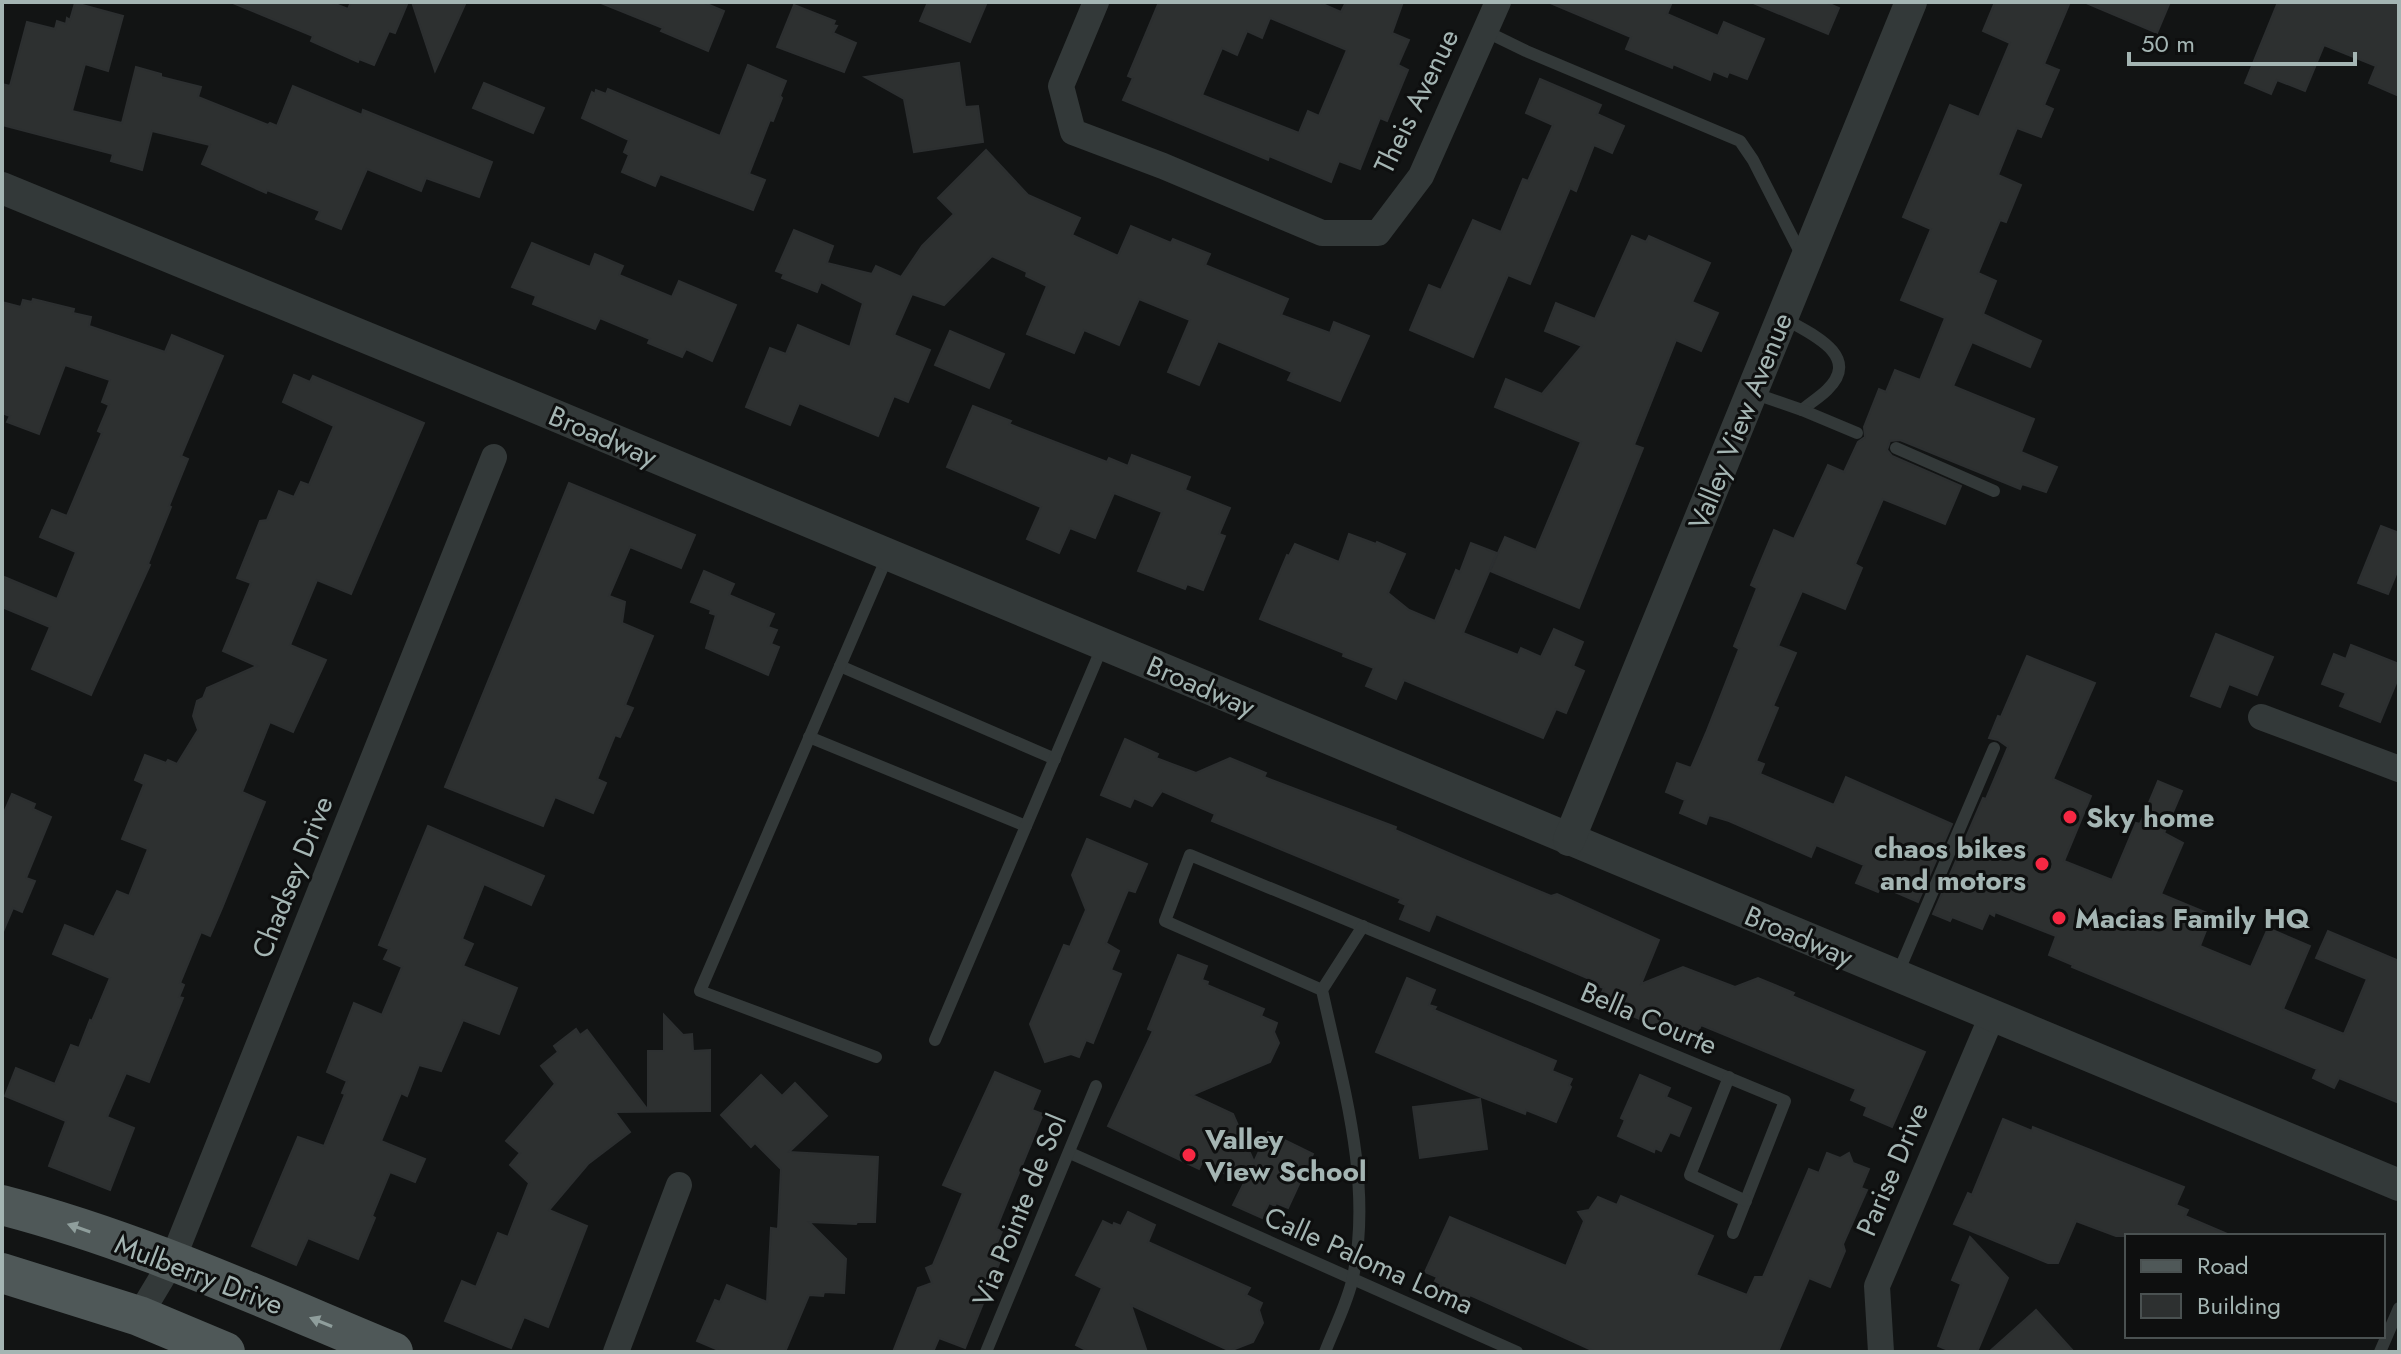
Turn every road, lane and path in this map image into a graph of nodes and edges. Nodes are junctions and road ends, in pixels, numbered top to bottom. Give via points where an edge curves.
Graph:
1 (1096, 2) edge
2 (1498, 2) edge
3 (1911, 2) edge
4 (1485, 31) junction
5 (2, 188) edge
6 (1805, 262) junction
7 (1782, 318) junction
8 (1752, 393) junction
9 (1802, 410) junction
10 (1857, 433) dead end
11 (1896, 448) dead end
12 (494, 457) dead end
13 (1994, 491) dead end
14 (888, 555) junction
15 (1103, 645) junction
16 (840, 666) junction
17 (2261, 717) dead end
18 (809, 737) junction
19 (1994, 748) dead end
20 (1055, 759) junction
21 (2399, 769) edge
22 (1026, 826) junction
23 (1569, 840) junction
24 (1363, 926) junction
25 (1897, 976) junction
26 (1322, 990) junction
27 (1992, 1016) junction
28 (935, 1040) dead end
29 (876, 1057) dead end
30 (1729, 1077) junction
31 (1096, 1086) dead end
32 (1070, 1153) junction
33 (679, 1185) dead end
34 (2399, 1185) edge
35 (1746, 1201) junction
36 (2, 1205) edge
37 (1733, 1233) dead end
38 (172, 1261) junction
39 (2, 1273) edge
40 (1353, 1279) junction
41 (2399, 1308) edge
42 (139, 1316) junction
43 (225, 1352) edge
44 (393, 1352) edge
45 (616, 1352) edge
46 (986, 1352) edge
47 (1325, 1352) edge
48 (1517, 1352) edge
49 (1881, 1352) edge
50 (2380, 1352) edge

1 - 4 street, Theis Avenue via 1061,86 1073,132 1322,233 1378,233 1421,176
2 - 4 street, Theis Avenue
3 - 6 street, Valley View Avenue
4 - 6 lane via 1740,141
5 - 14 street, Broadway
6 - 7 street, Valley View Avenue
7 - 8 street, Valley View Avenue
7 - 9 lane via 1826,341 1835,353 1834,381
8 - 9 lane
8 - 23 street, Valley View Avenue
9 - 10 lane
11 - 13 lane
12 - 38 street, Chadsey Drive
14 - 15 street, Broadway
14 - 16 lane
15 - 20 lane
15 - 23 street, Broadway
16 - 18 lane
16 - 20 lane
17 - 21 street
18 - 22 lane
18 - 29 lane via 700,991
19 - 25 lane
20 - 22 lane
22 - 28 lane
23 - 25 street, Broadway
24 - 26 lane
24 - 26 lane, Bella Courte via 1190,855 1165,921
24 - 30 lane, Bella Courte
25 - 27 street, Broadway
26 - 40 lane via 1347,1104 1361,1209
27 - 34 street, Broadway
27 - 49 street, Parise Drive via 1877,1286
30 - 35 lane via 1690,1175
30 - 35 lane, Bella Courte via 1785,1101
31 - 32 lane, Via Pointe de Sol
32 - 40 lane, Calle Paloma Loma
32 - 46 lane, Via Pointe de Sol
33 - 45 street
35 - 37 lane, Bella Courte
38 -> 36 main road, Mulberry Drive
38 - 42 street, Chadsey Drive
44 -> 38 main road, Mulberry Drive
39 - 42 main road
40 - 47 lane
40 - 48 lane, Calle Paloma Loma
41 - 50 lane
42 - 43 main road

